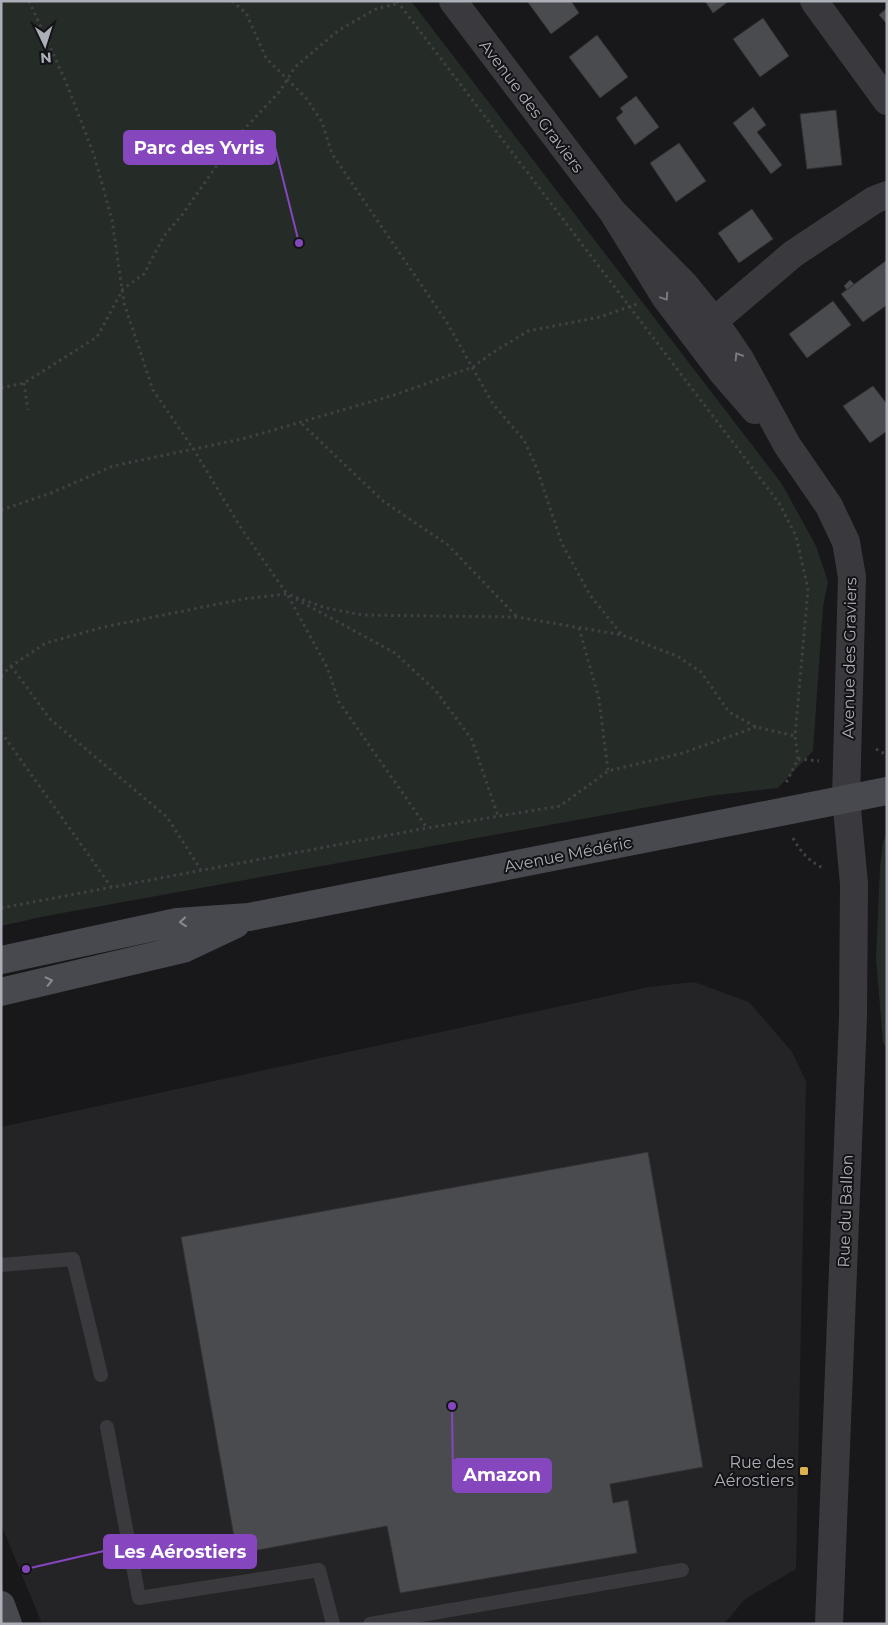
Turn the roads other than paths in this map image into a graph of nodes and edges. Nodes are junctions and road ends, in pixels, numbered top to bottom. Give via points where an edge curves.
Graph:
1 (453, 1) edge
2 (814, 1) edge
3 (887, 101) edge
4 (887, 195) edge
5 (705, 329) junction
6 (887, 791) edge
7 (846, 798) junction
8 (249, 918) junction
9 (1, 960) edge
10 (1, 992) edge
11 (1, 1265) edge
12 (101, 1375) dead end
13 (107, 1427) dead end
14 (682, 1570) dead end
15 (1, 1605) edge
16 (8, 1624) edge
17 (332, 1624) edge
18 (370, 1624) edge
19 (829, 1624) edge

1 - 5 street, Avenue des Graviers via 612,211 665,297
2 - 3 street
4 - 5 street via 874,200 793,254
5 - 7 street, Avenue des Graviers via 722,372 787,445 829,506 846,542 852,577
6 - 7 main road, Avenue Médéric
7 - 8 main road, Avenue Médéric
7 - 19 street, Rue du Ballon via 854,884 853,1017
8 -> 9 main road via 177,922
10 -> 8 main road via 183,950
11 - 12 lane via 74,1259
13 - 17 lane via 139,1598 320,1570
14 - 18 lane
15 - 16 main road

